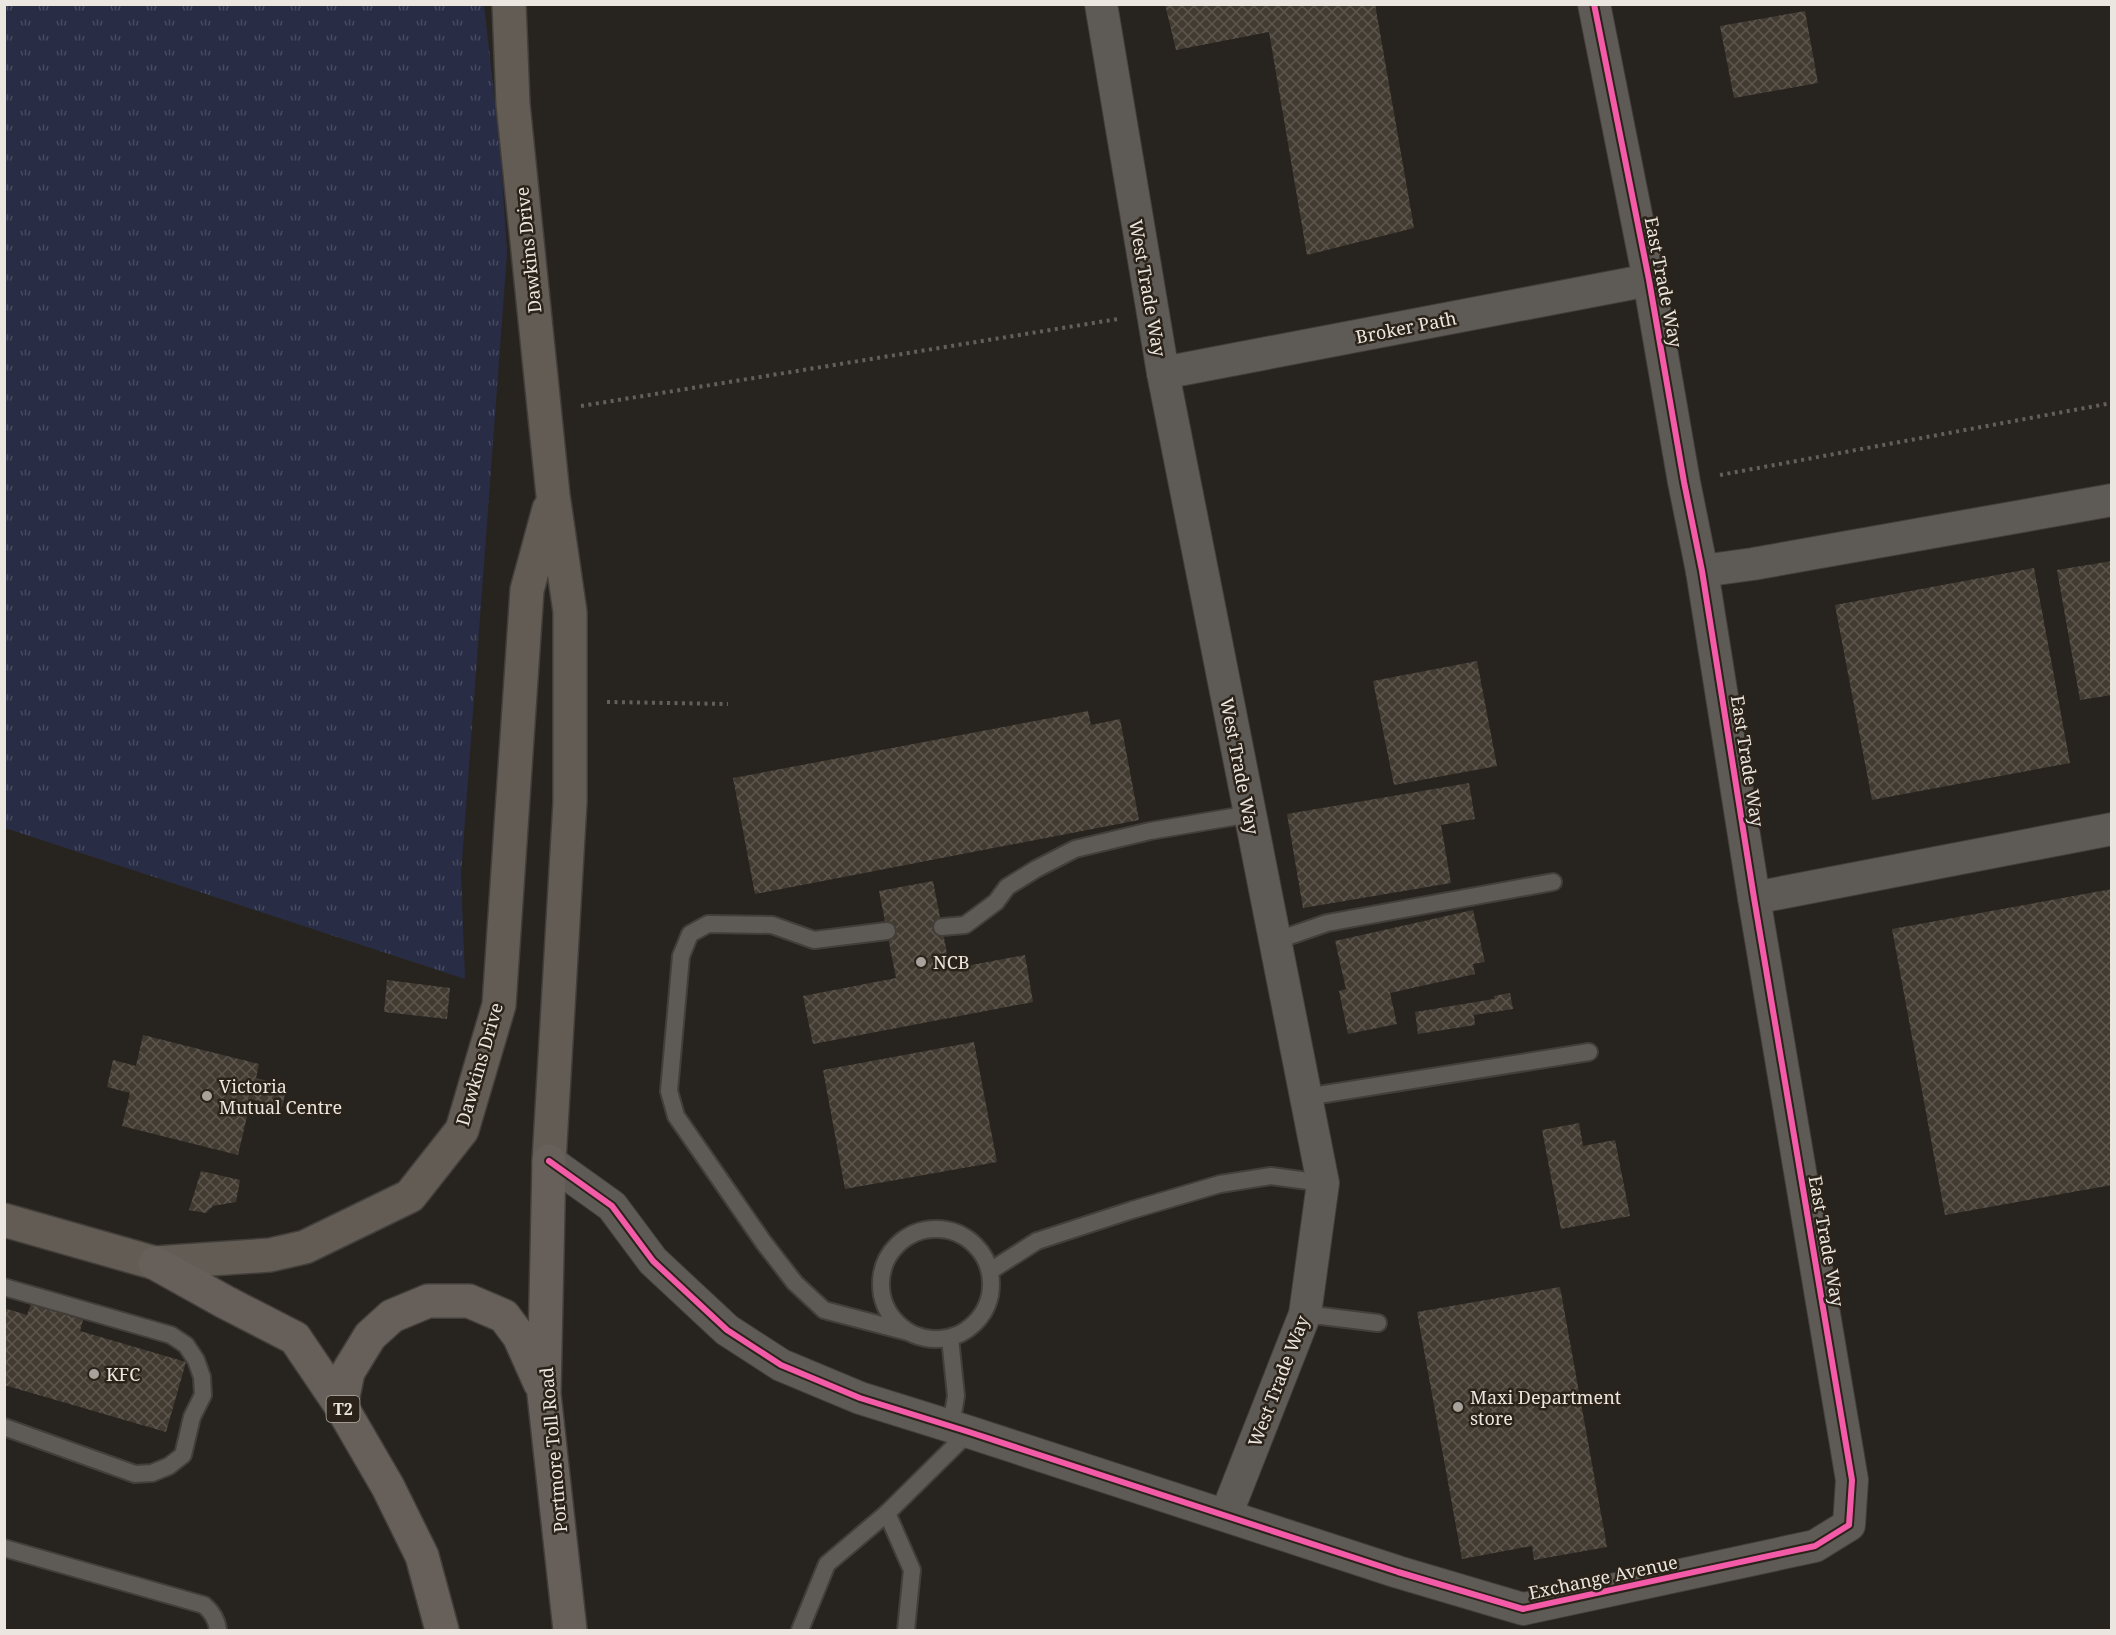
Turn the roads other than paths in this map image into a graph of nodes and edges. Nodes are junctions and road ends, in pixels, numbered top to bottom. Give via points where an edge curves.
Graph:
1 (508, 4) edge
2 (1101, 4) edge
3 (1594, 4) edge
4 (1649, 280) junction
5 (1163, 373) junction
6 (553, 495) junction
7 (2112, 500) edge
8 (1702, 571) junction
9 (1250, 814) junction
10 (2112, 829) edge
11 (1553, 882) dead end
12 (1754, 898) junction
13 (942, 927) dead end
14 (887, 931) dead end
15 (1275, 941) junction
16 (1589, 1052) dead end
17 (1306, 1096) junction
18 (549, 1161) junction
19 (1323, 1183) junction
20 (4, 1221) edge
21 (154, 1263) junction
22 (990, 1271) junction
23 (4, 1287) edge
24 (1305, 1314) junction
25 (1378, 1323) dead end
26 (908, 1332) junction
27 (950, 1338) junction
28 (544, 1394) junction
29 (341, 1406) junction
30 (4, 1426) edge
31 (960, 1429) junction
32 (887, 1513) junction
33 (1226, 1515) junction
34 (1849, 1525) joint
35 (4, 1548) edge
36 (218, 1630) edge
37 (442, 1630) edge
38 (570, 1630) edge
39 (800, 1630) edge
40 (906, 1630) edge

1 - 6 main road, Dawkins Drive via 513,104
2 - 5 street, West Trade Way
3 - 4 street, East Trade Way
4 - 5 street, Broker Path
4 - 8 street, East Trade Way
5 - 9 street, West Trade Way
6 - 18 main road, Dawkins Drive via 570,612 570,802
6 - 21 main road, Dawkins Drive via 527,590 499,1005 462,1130 410,1196 305,1247 270,1255
7 - 8 street
8 - 12 street, East Trade Way
9 - 13 lane via 1150,831 1076,849 1007,887 996,902 965,925
9 - 15 street, West Trade Way
10 - 12 street
11 - 15 lane via 1327,923
12 - 34 street, East Trade Way via 1852,1480
14 - 26 lane via 814,940 772,925 708,924 690,934 681,956 669,1091 676,1116 795,1284 824,1310
15 - 17 street, West Trade Way
16 - 17 lane
17 - 19 street, West Trade Way
18 - 28 highway, Portmore Toll Road
18 - 31 street, Exchange Avenue via 612,1206 653,1260 727,1330 781,1365 860,1398
19 - 22 lane via 1270,1176 1220,1184 1037,1241
19 - 24 street, West Trade Way
20 - 21 main road, Dawkins Drive
21 - 29 highway, T2 via 295,1338
22 - 26 lane via 981,1251 965,1236 944,1229 922,1230 903,1239 889,1256 883,1272 882,1298 892,1317
22 - 27 lane via 992,1293 985,1313 970,1329
23 - 30 lane via 171,1335 186,1345 196,1360 203,1395 192,1417 183,1455 153,1473 135,1474
24 - 25 lane
24 - 33 street, West Trade Way
26 - 27 lane via 929,1340
27 - 31 lane
28 - 29 highway via 519,1336 504,1316 469,1301 428,1301 392,1316 370,1336 348,1372
28 - 38 highway, Portmore Toll Road
29 - 37 highway, T2 via 422,1556
31 - 32 lane
31 - 33 street, Exchange Avenue
32 - 39 lane via 826,1564
32 - 40 lane via 912,1570
33 - 34 street, Exchange Avenue via 1523,1609 1815,1546
35 - 36 lane via 204,1605 215,1618

